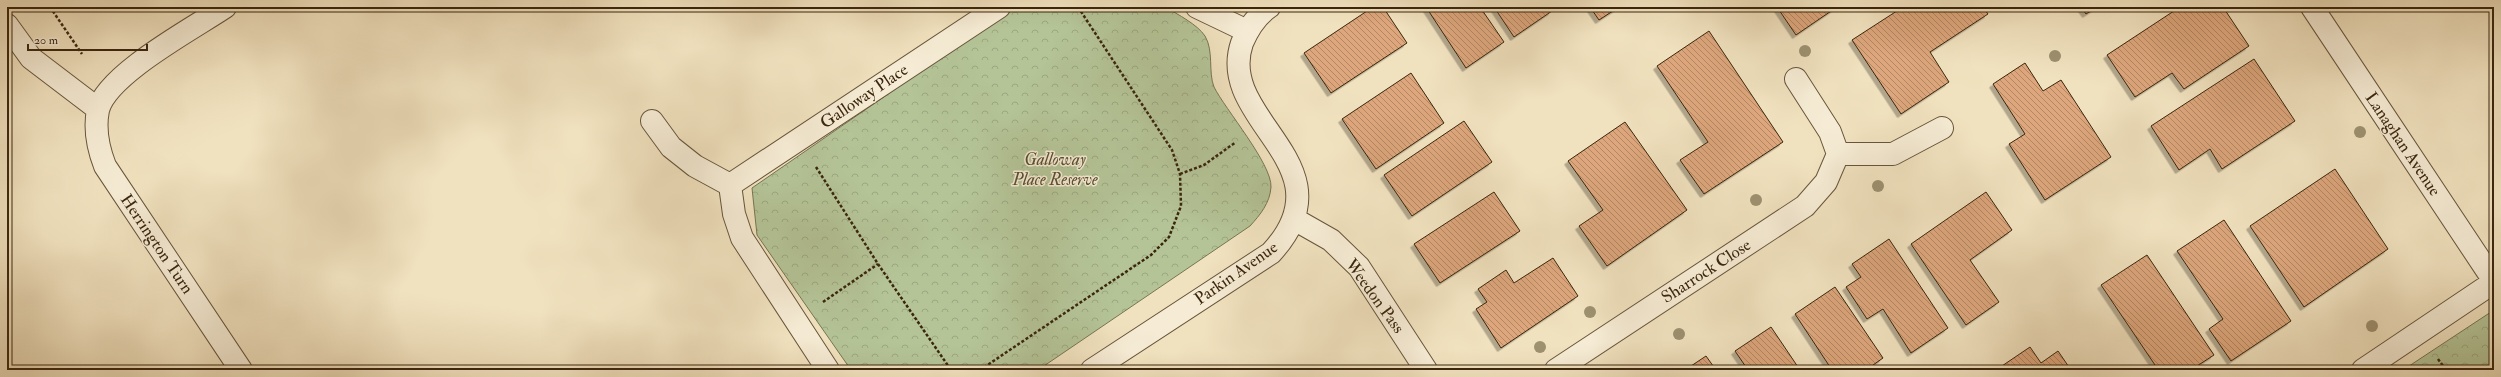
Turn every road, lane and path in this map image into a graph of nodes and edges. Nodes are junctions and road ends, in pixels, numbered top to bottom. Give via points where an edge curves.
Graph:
1 (50, 7) edge
2 (225, 7) edge
3 (998, 7) edge
4 (1078, 7) edge
5 (1197, 7) edge
6 (1269, 7) edge
7 (2312, 7) edge
8 (7, 25) edge
9 (1247, 31) junction
10 (1796, 79) dead end
11 (103, 100) junction
12 (652, 121) dead end
13 (1264, 123) junction
14 (1942, 128) dead end
15 (799, 140) junction
16 (1838, 154) junction
17 (1180, 174) junction
18 (730, 186) junction
19 (1294, 219) junction
20 (878, 264) junction
21 (2494, 281) edge
22 (795, 321) junction
23 (2494, 367) edge
24 (242, 370) edge
25 (828, 370) edge
26 (951, 370) edge
27 (980, 370) edge
28 (1092, 370) edge
29 (1426, 370) edge
30 (1556, 370) edge
31 (2363, 370) edge
32 (2490, 370) edge

1 - 11 path
2 - 11 street via 122,75
3 - 15 street, Galloway Place
4 - 17 path via 1172,150
5 - 9 street
6 - 9 street, Parkin Avenue
7 - 21 street, Lanaghan Avenue
8 - 11 street via 31,58
9 - 13 street, Parkin Avenue via 1239,54 1239,75 1249,101
10 - 16 street via 1830,132
11 - 24 street, Herrington Turn via 96,143 105,166
12 - 18 street via 671,147 695,166
13 - 17 path via 1204,165
13 - 19 street, Parkin Avenue via 1288,159 1298,203
14 - 16 street via 1893,154
15 - 18 street, Galloway Place
15 - 20 path
16 - 30 street, Sharrock Close via 1826,182 1805,206
17 - 27 path via 1180,206 1169,237 1150,254
18 - 22 street via 734,214 742,238
19 - 28 street, Parkin Avenue via 1283,240 1271,253
19 - 29 street, Weedon Pass via 1331,240 1359,267
20 - 22 path
20 - 26 path
21 - 31 street
22 - 25 street
23 - 32 path

